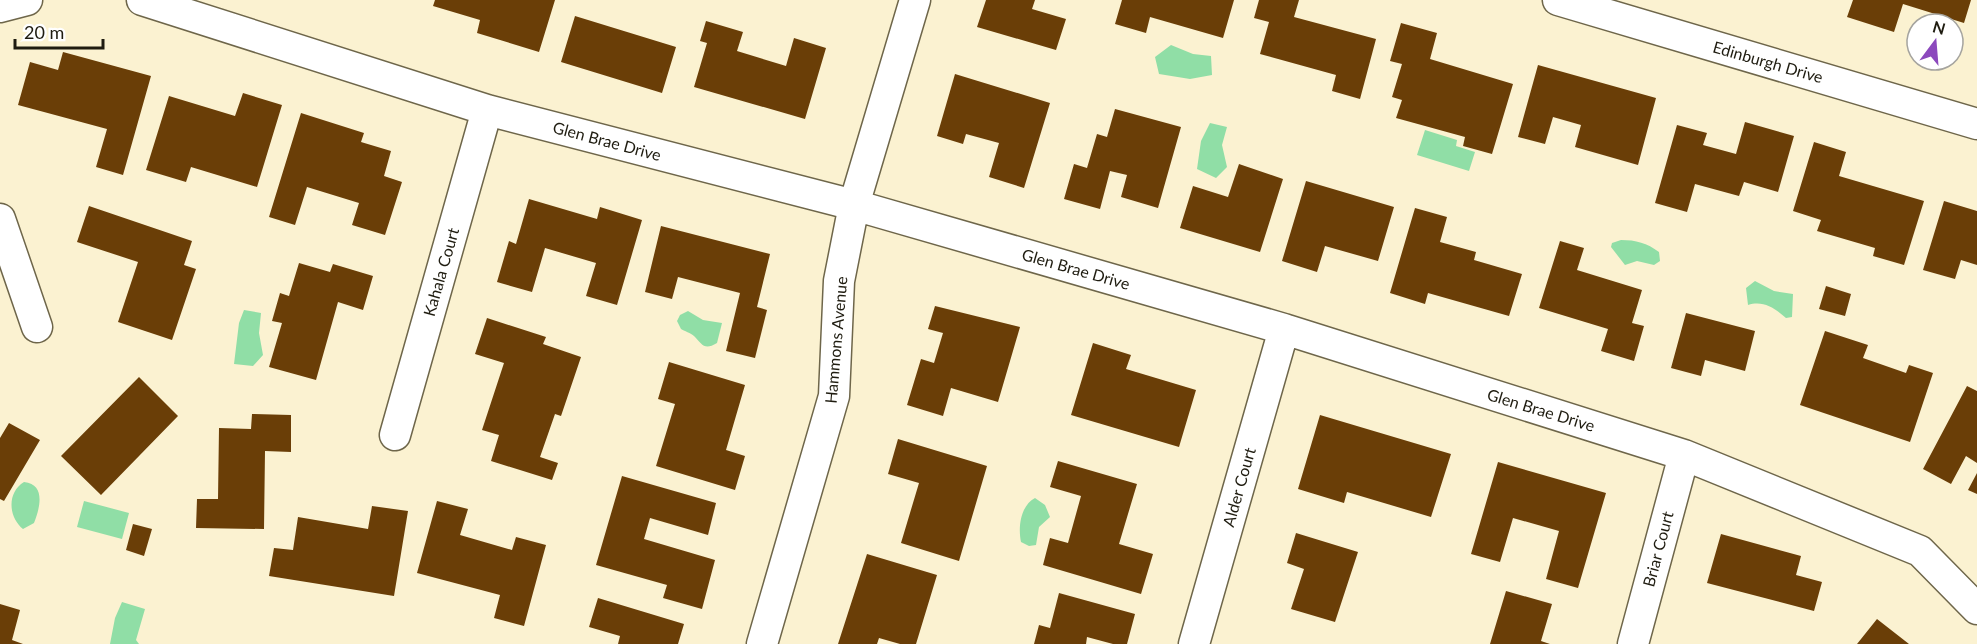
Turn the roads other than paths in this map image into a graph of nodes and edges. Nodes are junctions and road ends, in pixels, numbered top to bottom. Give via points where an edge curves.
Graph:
1 (27, 0) edge
2 (142, 0) edge
3 (915, 0) edge
4 (1558, 0) edge
5 (0, 7) edge
6 (487, 110) junction
7 (1977, 124) edge
8 (854, 205) junction
9 (0, 219) edge
10 (37, 327) dead end
11 (1284, 329) junction
12 (395, 435) dead end
13 (1684, 455) junction
14 (1977, 609) edge
15 (762, 644) edge
16 (1194, 644) edge
17 (1633, 644) edge

1 - 5 street
2 - 6 street, Glen Brae Drive
3 - 8 street, Hammons Avenue
4 - 7 street, Edinburgh Drive
6 - 8 street, Glen Brae Drive
6 - 12 street, Kahala Court
8 - 11 street, Glen Brae Drive
8 - 15 street, Hammons Avenue via 839,281 834,396
9 - 10 street
11 - 13 street, Glen Brae Drive
11 - 16 street, Alder Court
13 - 14 street, Glen Brae Drive via 1920,551
13 - 17 street, Briar Court

